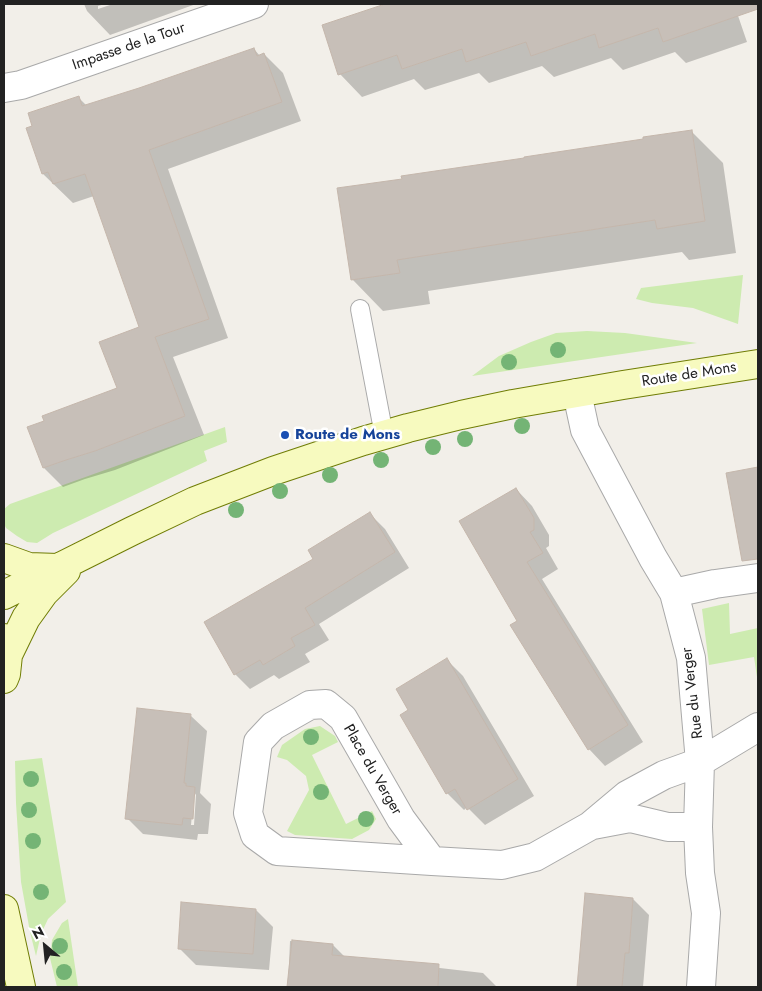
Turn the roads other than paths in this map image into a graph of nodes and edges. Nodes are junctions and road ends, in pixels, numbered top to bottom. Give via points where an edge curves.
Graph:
1 (254, 4) edge
2 (4, 88) edge
3 (360, 309) dead end
4 (758, 364) edge
5 (577, 392) junction
6 (384, 435) junction
7 (4, 558) edge
8 (69, 563) junction
9 (758, 578) edge
10 (674, 594) junction
11 (4, 595) edge
12 (5, 657) edge
13 (758, 727) edge
14 (700, 762) junction
15 (590, 826) junction
16 (698, 827) junction
17 (432, 861) junction
18 (4, 909) edge
19 (21, 987) edge
20 (701, 987) edge

1 - 2 street, Impasse de la Tour via 21,85
3 - 6 lane
4 - 5 main road, Route de Mons
5 - 6 main road, Route de Mons via 461,415
5 - 10 street, Rue du Verger via 585,430
6 - 8 main road, Route de Mons via 318,455 204,498
7 - 8 main road via 29,567
8 - 11 main road, Route de Mons
8 - 12 main road, Route de Mons via 26,618
9 - 10 street
10 - 14 street, Rue du Verger via 691,658
13 - 14 street, Place du Verger
14 - 15 street, Place du Verger via 664,775 627,795
14 - 16 street, Rue du Verger
15 - 16 street, Place du Verger via 630,818 668,827
15 - 17 street, Place du Verger via 535,857 502,865
16 - 20 street, Rue du Verger via 706,913
17 - 17 street, Place du Verger via 277,851 255,834 248,813 258,742 273,726 310,705 326,704 343,718 401,819
18 - 19 main road

